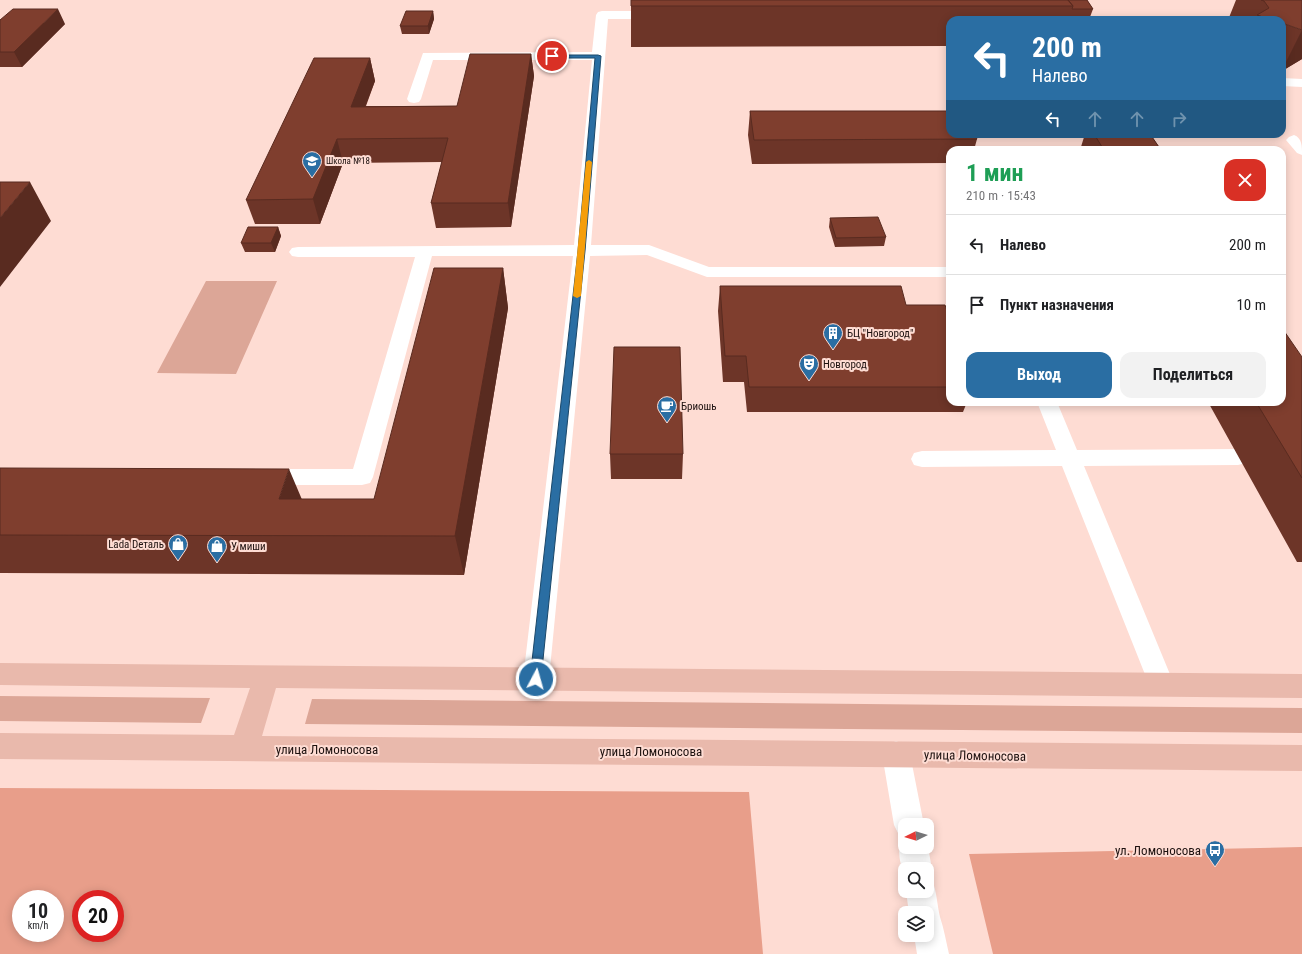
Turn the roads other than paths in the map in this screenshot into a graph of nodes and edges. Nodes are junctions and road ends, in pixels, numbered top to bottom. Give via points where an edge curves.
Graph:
1 (673, 16) dead end
2 (598, 56) junction
3 (1286, 82) edge
4 (1302, 83) edge
5 (414, 99) dead end
6 (425, 251) junction
7 (582, 251) junction
8 (298, 252) dead end
9 (946, 272) edge
10 (1050, 406) edge
11 (1238, 457) dead end
12 (1070, 458) junction
13 (922, 459) dead end
14 (244, 477) edge
15 (0, 674) edge
16 (267, 676) junction
17 (536, 679) junction
18 (1161, 684) junction
19 (1302, 686) edge
20 (0, 746) edge
21 (244, 748) junction
22 (896, 754) junction
23 (1302, 758) edge
24 (908, 818) edge
25 (931, 942) edge
26 (933, 954) edge

1 - 2 street via 602,15
2 - 5 street via 428,56
2 - 7 street
3 - 4 street
6 - 7 street
6 - 8 street
6 - 14 street via 362,477
7 - 9 street via 649,250 707,272
7 - 17 street
10 - 12 street
11 - 12 street
12 - 13 street
12 - 18 street
15 - 16 main road
16 - 17 main road
16 - 21 main road
17 - 18 main road
18 - 19 main road
20 - 21 main road, улица Ломоносова
21 - 22 main road, улица Ломоносова
22 - 23 main road, улица Ломоносова
22 - 24 street
25 - 26 street

